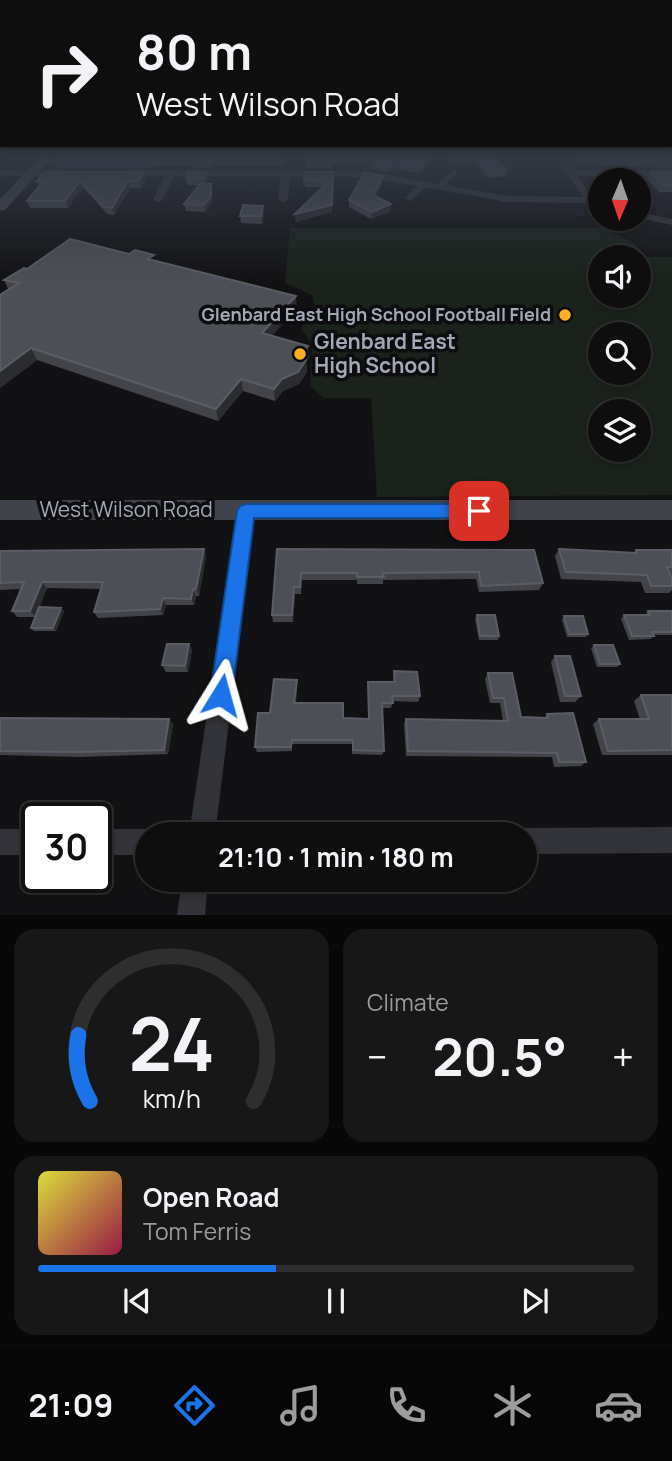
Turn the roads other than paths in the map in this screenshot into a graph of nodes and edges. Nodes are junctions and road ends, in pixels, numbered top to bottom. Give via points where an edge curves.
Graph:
1 (494, 197) edge
2 (588, 200) edge
3 (651, 218) edge
4 (672, 222) edge
5 (0, 510) edge
6 (672, 510) edge
7 (246, 511) junction
8 (204, 822) edge
9 (672, 840) edge
10 (537, 841) edge
11 (0, 842) edge
12 (21, 842) edge
13 (112, 842) edge
14 (135, 842) edge
15 (194, 892) edge
16 (191, 915) edge

1 - 2 street
3 - 4 street
5 - 7 street, West Wilson Road
6 - 7 street, West Wilson Road
7 - 8 street
9 - 10 street
11 - 12 street
13 - 14 street
15 - 16 street

